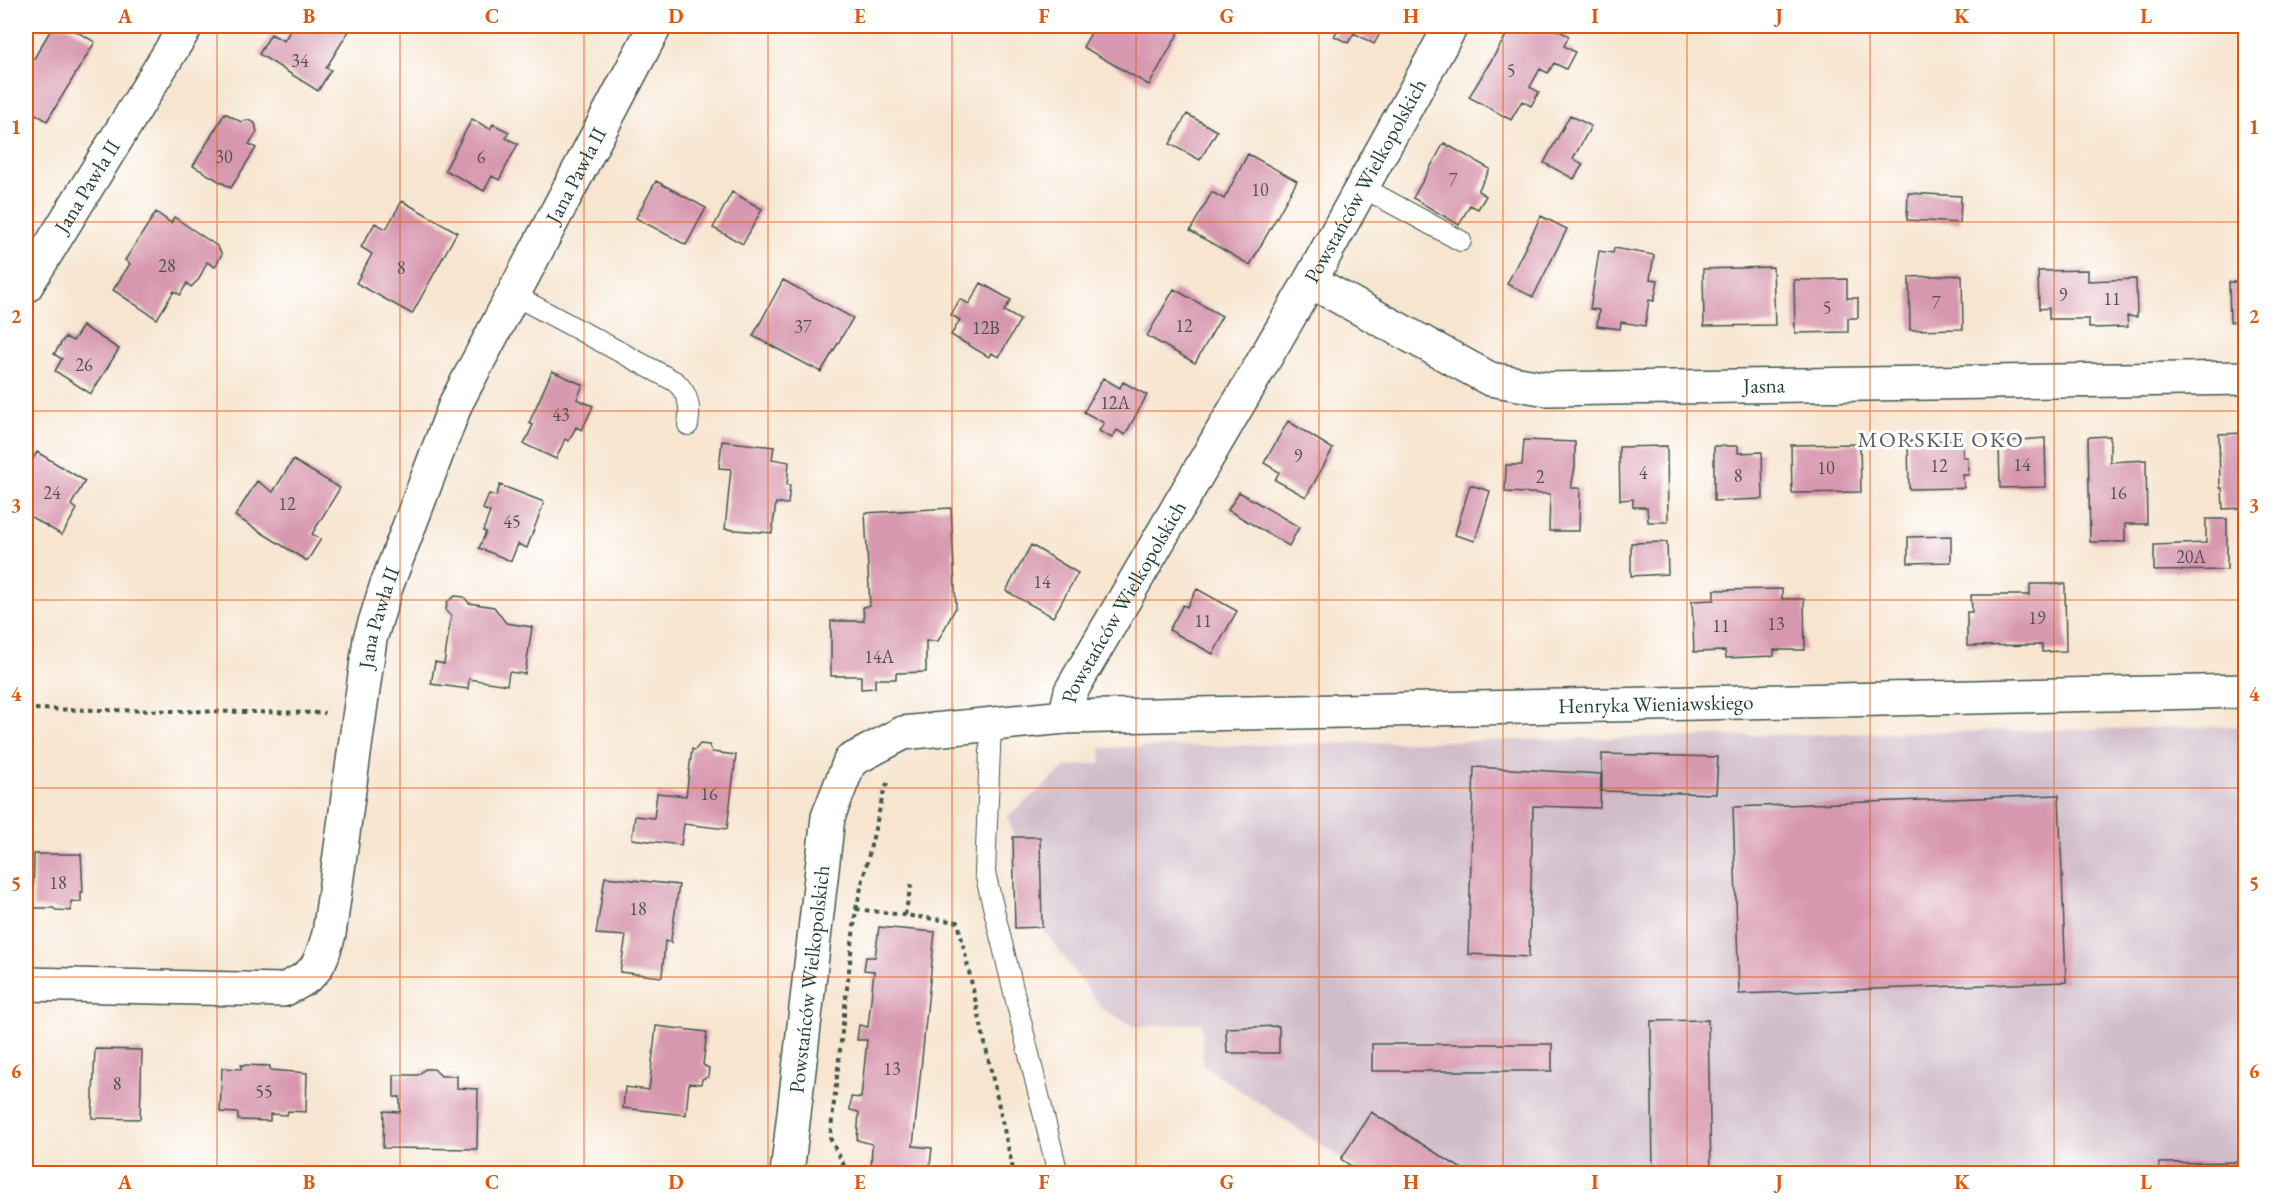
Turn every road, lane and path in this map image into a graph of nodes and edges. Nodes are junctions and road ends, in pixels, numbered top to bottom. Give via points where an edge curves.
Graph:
1 (186, 26) edge
2 (655, 26) edge
3 (1451, 26) edge
4 (1362, 187) junction
5 (1461, 241) dead end
6 (1310, 281) junction
7 (26, 286) edge
8 (512, 294) junction
9 (2246, 378) edge
10 (688, 425) dead end
11 (2246, 691) edge
12 (26, 709) edge
13 (328, 713) dead end
14 (1065, 717) junction
15 (991, 725) junction
16 (903, 733) junction
17 (912, 881) dead end
18 (856, 909) junction
19 (905, 915) junction
20 (26, 984) edge
21 (787, 1173) edge
22 (845, 1173) edge
23 (1014, 1173) edge
24 (1058, 1173) edge

1 - 7 street, Jana Pawła II
2 - 8 street, Jana Pawła II
3 - 4 street, Powstańców Wielkopolskich
4 - 5 lane
4 - 6 street, Powstańców Wielkopolskich
6 - 9 street, Jasna via 1490,380 1547,389
6 - 14 street, Powstańców Wielkopolskich via 1071,691
8 - 10 lane via 676,382 688,400
8 - 20 street, Jana Pawła II via 456,403 370,639 329,934 320,962 304,981 283,990
11 - 14 street, Henryka Wieniawskiego
12 - 13 path
14 - 15 street, Powstańców Wielkopolskich
15 - 16 street, Powstańców Wielkopolskich
15 - 24 lane via 986,873
16 - 18 path via 883,795
16 - 21 street, Powstańców Wielkopolskich via 850,761 828,817
17 - 19 path
18 - 19 path
18 - 22 path via 830,1138
19 - 23 path via 958,922

